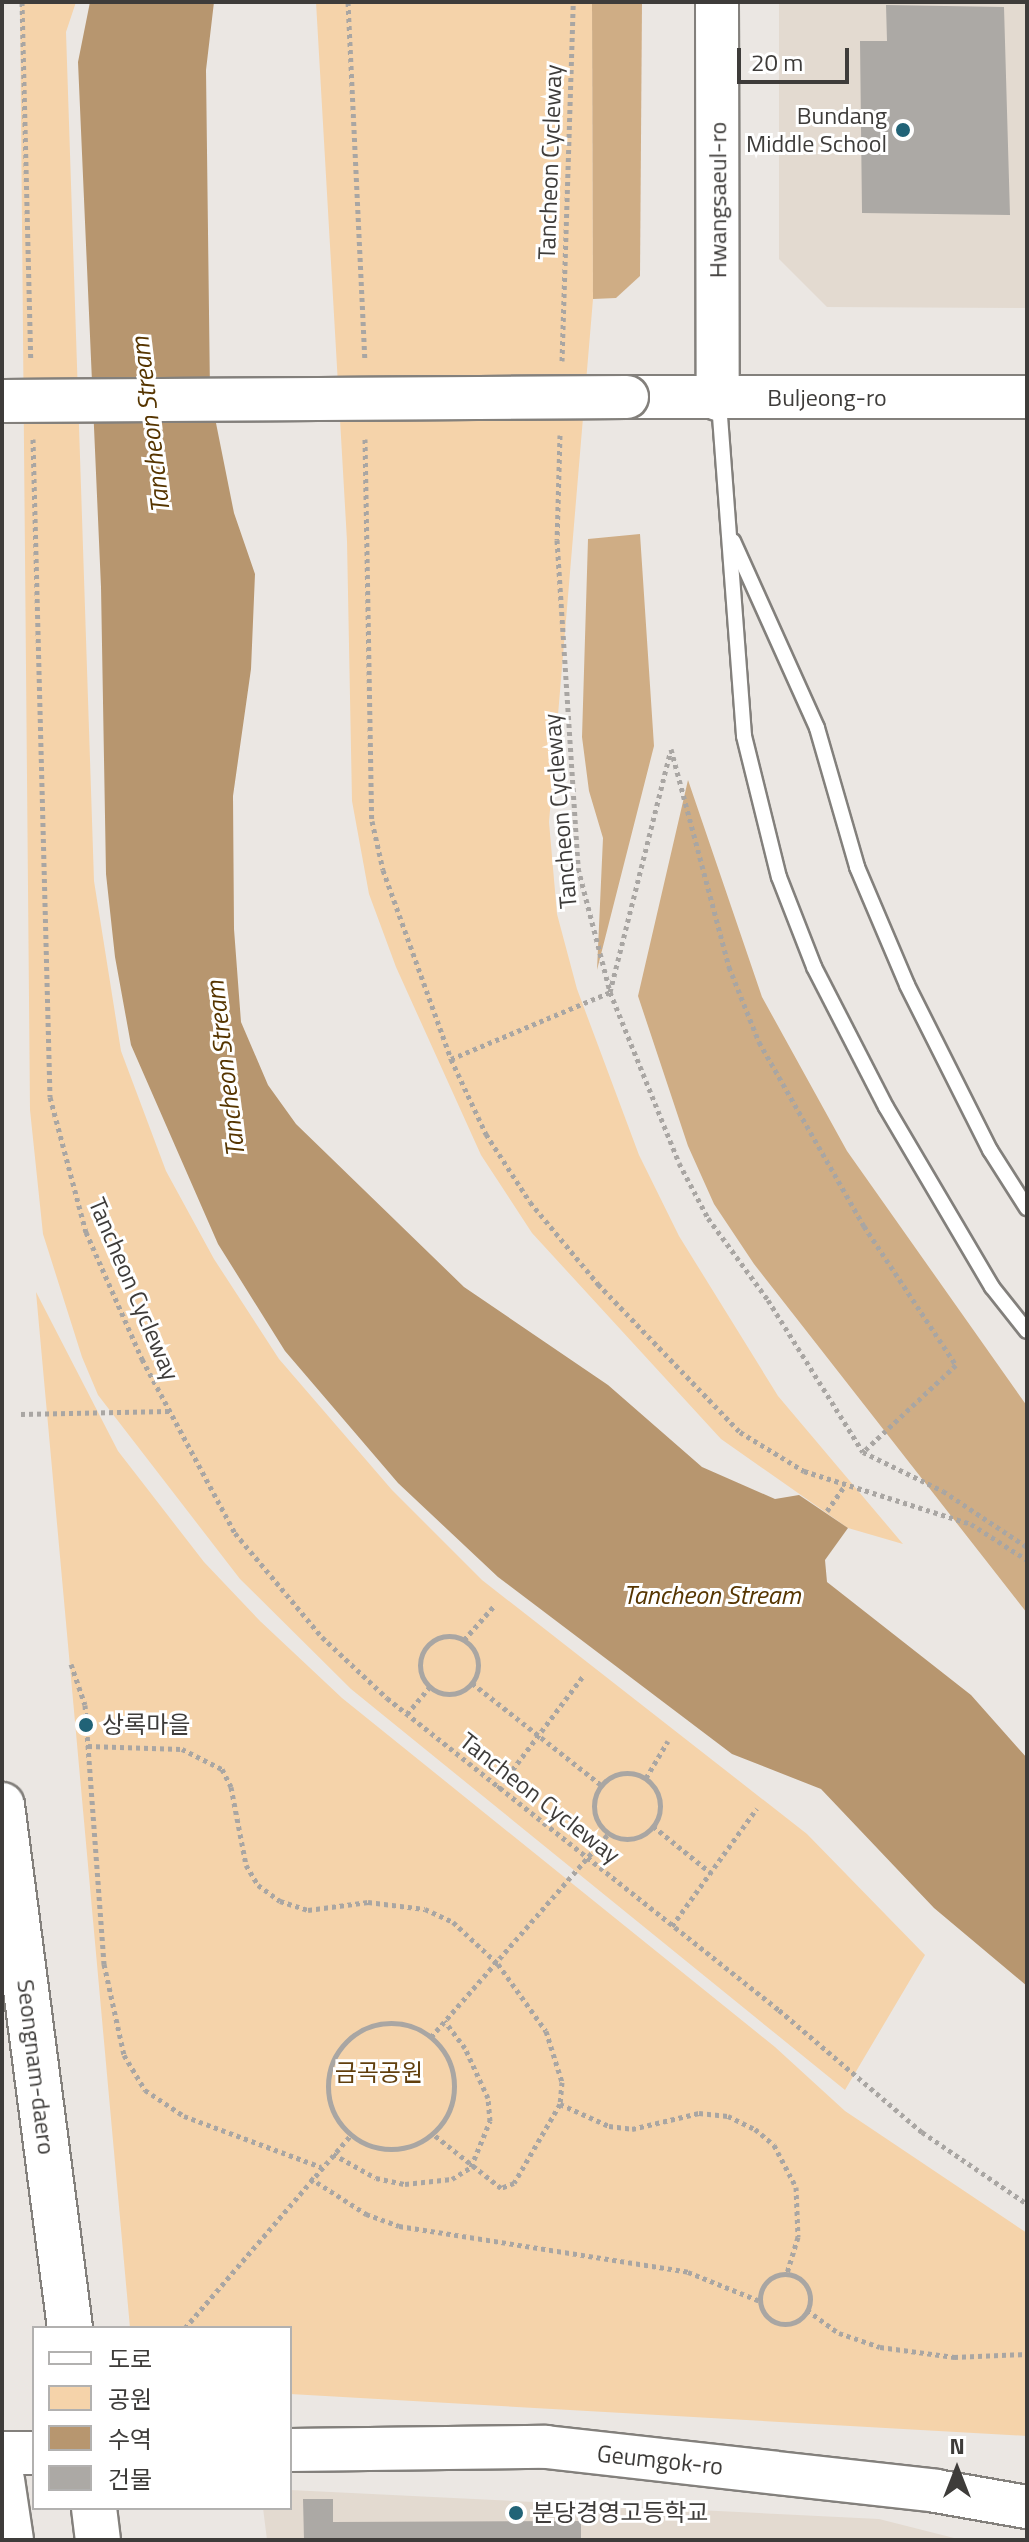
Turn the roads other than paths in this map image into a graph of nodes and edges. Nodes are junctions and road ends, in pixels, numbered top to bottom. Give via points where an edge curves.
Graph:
1 (717, 2) edge
2 (1027, 397) edge
3 (718, 399) junction
4 (2, 401) edge
5 (729, 532) junction
6 (1027, 1208) edge
7 (1027, 1331) edge
8 (2, 1805) edge
9 (70, 2326) edge
10 (292, 2450) edge
11 (2, 2453) edge
12 (32, 2453) edge
13 (2, 2480) edge
14 (1027, 2507) edge
15 (94, 2510) edge
16 (11, 2540) edge
17 (98, 2540) edge

1 - 3 main road, Hwangsaeul-ro
2 - 3 main road, Buljeong-ro
3 - 4 main road, Buljeong-ro, bridge
3 - 5 lane
5 - 6 lane via 817,728 857,867 907,985 983,1137
5 - 7 lane via 744,736 779,877 814,967 886,1107 992,1287
8 - 9 main road, Seongnam-daero
10 - 14 main road, Geumgok-ro via 546,2447 936,2491
11 - 12 main road
13 - 16 main road
15 - 17 main road

